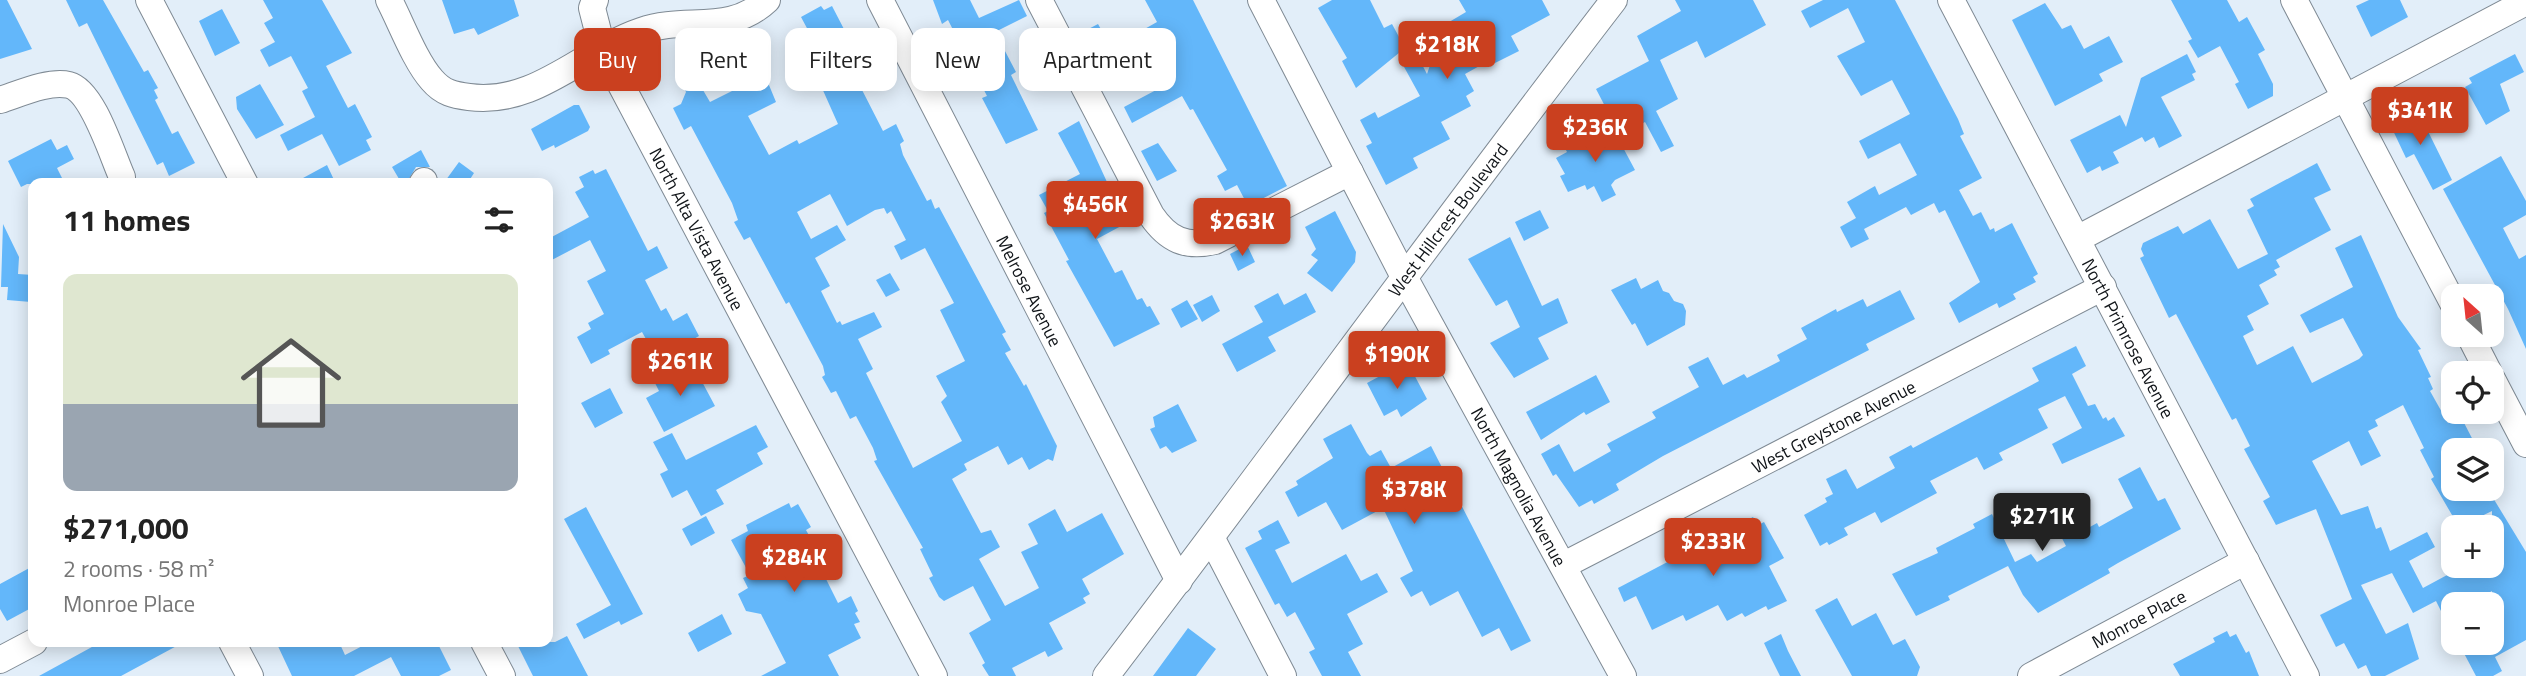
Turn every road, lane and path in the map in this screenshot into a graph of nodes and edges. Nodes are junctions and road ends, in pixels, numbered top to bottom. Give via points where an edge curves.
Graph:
1 (149, 0) edge
2 (389, 0) edge
3 (595, 0) edge
4 (767, 0) edge
5 (880, 0) edge
6 (1039, 0) edge
7 (1261, 0) edge
8 (1951, 0) edge
9 (2294, 0) edge
10 (2526, 2) edge
11 (1604, 5) edge
12 (597, 28) edge
13 (654, 28) edge
14 (574, 66) edge
15 (624, 91) edge
16 (2345, 97) junction
17 (0, 100) edge
18 (1350, 172) junction
19 (121, 178) edge
20 (242, 178) edge
21 (2079, 238) junction
22 (1403, 275) junction
23 (2443, 284) edge
24 (2103, 287) junction
25 (2504, 402) edge
26 (2526, 444) edge
27 (1212, 539) junction
28 (2246, 561) junction
29 (1564, 565) junction
30 (1179, 581) junction
31 (28, 645) edge
32 (235, 647) edge
33 (487, 647) edge
34 (0, 660) edge
35 (250, 676) edge
36 (502, 676) edge
37 (934, 676) edge
38 (1106, 676) edge
39 (1283, 676) edge
40 (1623, 676) edge
41 (2031, 676) edge
42 (2306, 676) edge

1 - 20 street
2 - 14 street via 431,80 449,94 487,99 530,90
3 - 12 street, North Alta Vista Avenue via 592,8
4 - 13 street via 747,16 724,23
5 - 30 street, Melrose Avenue
6 - 18 street via 1152,215 1175,240 1196,245 1215,241
7 - 18 street, North Magnolia Avenue
8 - 21 street, North Primrose Avenue
9 - 16 street
10 - 16 street
11 - 22 street, West Hillcrest Boulevard
15 - 37 street, North Alta Vista Avenue
16 - 21 street
16 - 23 street
17 - 19 street via 53,85 69,85 84,93
18 - 22 street, North Magnolia Avenue
21 - 24 street, North Primrose Avenue
22 - 27 street, West Hillcrest Boulevard
22 - 29 street, North Magnolia Avenue
24 - 28 street, North Primrose Avenue
24 - 29 street, West Greystone Avenue
25 - 26 street
27 - 30 street, West Hillcrest Boulevard
27 - 39 street
28 - 41 street, Monroe Place
28 - 42 street, North Primrose Avenue
29 - 40 street, North Magnolia Avenue
30 - 38 street, West Hillcrest Boulevard
31 - 34 street
32 - 35 street
33 - 36 street

